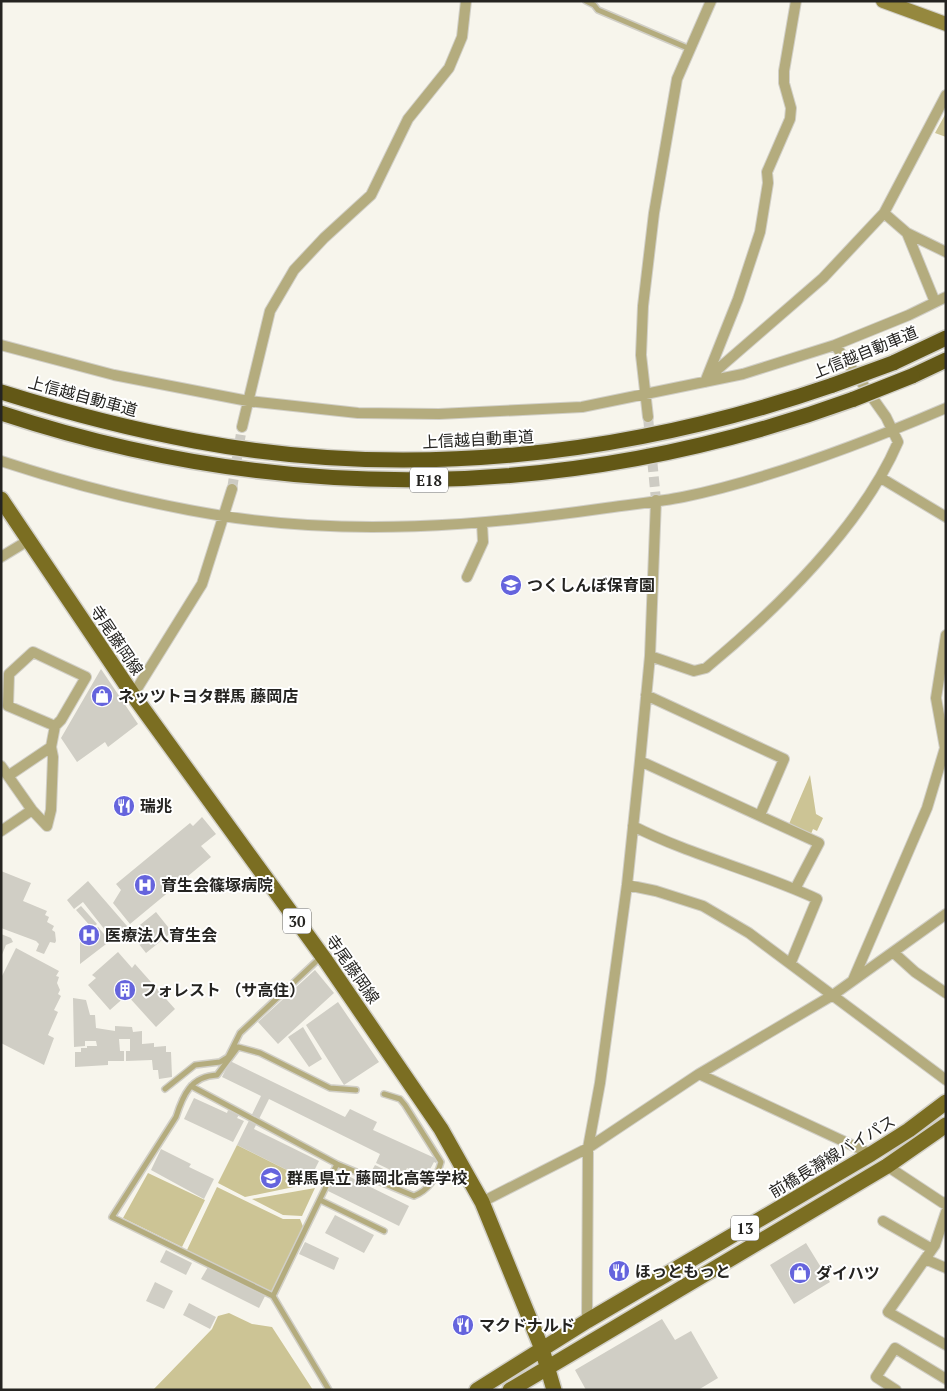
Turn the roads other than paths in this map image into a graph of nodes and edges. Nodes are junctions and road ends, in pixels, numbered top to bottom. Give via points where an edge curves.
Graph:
1 (466, 1) edge
2 (586, 1) edge
3 (711, 1) edge
4 (796, 1) edge
5 (883, 1) edge
6 (946, 24) edge
7 (690, 49) junction
8 (946, 95) edge
9 (884, 213) junction
10 (907, 232) junction
11 (946, 252) edge
12 (946, 297) edge
13 (935, 302) junction
14 (946, 338) edge
15 (1, 345) edge
16 (836, 345) junction
17 (946, 360) edge
18 (705, 382) junction
19 (1, 392) edge
20 (646, 392) junction
21 (248, 401) junction
22 (946, 408) edge
23 (1, 413) edge
24 (648, 416) tunnel mouth
25 (242, 427) tunnel mouth
26 (892, 431) junction
27 (1, 461) edge
28 (881, 478) junction
29 (232, 489) tunnel mouth
30 (1, 499) edge
31 (656, 500) junction
32 (225, 516) junction
33 (946, 517) edge
34 (482, 523) junction
35 (29, 540) junction
36 (1, 557) edge
37 (467, 578) dead end
38 (946, 635) edge
39 (650, 656) junction
40 (646, 694) junction
41 (133, 695) junction
42 (55, 726) junction
43 (51, 747) junction
44 (945, 749) edge
45 (640, 762) junction
46 (1, 766) edge
47 (8, 776) junction
48 (32, 810) junction
49 (760, 815) junction
50 (633, 826) junction
51 (1, 831) edge
52 (627, 885) junction
53 (795, 889) junction
54 (946, 914) edge
55 (894, 953) junction
56 (322, 956) junction
57 (791, 962) junction
58 (852, 981) junction
59 (946, 993) edge
60 (833, 995) junction
61 (699, 1074) junction
62 (946, 1080) edge
63 (191, 1086) junction
64 (165, 1089) dead end
65 (356, 1090) dead end
66 (384, 1094) dead end
67 (946, 1102) edge
68 (946, 1125) edge
69 (588, 1148) junction
70 (871, 1154) junction
71 (337, 1164) junction
72 (887, 1166) junction
73 (320, 1200) junction
74 (482, 1202) junction
75 (946, 1202) edge
76 (946, 1212) edge
77 (883, 1221) dead end
78 (943, 1229) edge
79 (384, 1230) dead end
80 (932, 1249) junction
81 (925, 1259) junction
82 (946, 1268) edge
83 (273, 1296) junction
84 (587, 1321) junction
85 (946, 1345) edge
86 (542, 1349) junction
87 (548, 1368) junction
88 (946, 1379) edge
89 (946, 1385) edge
90 (329, 1390) edge
91 (477, 1390) edge
92 (510, 1390) edge
93 (554, 1390) edge
94 (896, 1390) edge
95 (943, 1390) edge

1 - 21 street via 462,37 449,68 408,119 371,195 324,238 294,270 281,290 267,320
2 - 7 lane via 598,10
3 - 7 street
4 - 18 street via 784,71 790,119 767,172 760,232 738,300
5 - 6 main road
7 - 20 street via 677,79 654,213 643,306 641,355
8 - 9 street
9 - 10 street
9 - 18 street via 824,278
10 - 11 street
10 - 13 street
12 - 13 street
13 - 16 street
14 - 19 highway, 上信越自動車道 / E18, bridge via 833,385 743,415 646,437 534,454 421,460 305,455 196,442 86,417
15 - 21 street via 114,374
16 - 18 street via 743,374
16 - 26 street via 886,417
17 - 23 highway, E18, bridge via 854,399 757,432 648,458 535,474 424,480 344,478 241,469 134,450
18 - 20 street
20 - 21 street via 582,407 439,414 358,413
20 - 24 street
21 - 25 street
22 - 26 street
26 - 28 street via 898,442
26 - 31 street via 774,472 682,497
27 - 32 street via 102,491
28 - 33 street
28 - 39 street via 844,529 774,608 706,668 694,671
29 - 32 street
30 - 35 main road, 寺尾藤岡線 / 30
31 - 34 street
31 - 39 street
32 - 34 street via 348,526
32 - 41 street via 202,584
34 - 37 street via 483,542
35 - 36 street
35 - 41 main road, 寺尾藤岡線 / 30
38 - 44 street via 936,698
39 - 40 street
40 - 45 street
40 - 49 street via 784,760
41 - 56 main road, 寺尾藤岡線 / 30
42 - 42 street via 8,706 9,674 32,652 86,677
42 - 43 street
43 - 47 street
43 - 48 street via 51,810 47,826
44 - 58 street via 927,808
45 - 49 street
45 - 50 street
46 - 47 street
47 - 48 street
48 - 51 street
49 - 53 street via 819,843
50 - 52 street
50 - 53 street via 669,844
52 - 57 street via 656,890 703,906
52 - 69 street
53 - 57 street via 817,899
54 - 55 street
55 - 58 street
55 - 59 street
56 - 64 lane via 240,1033 228,1057 220,1062 195,1065
56 - 74 main road, 寺尾藤岡線 / 30 via 441,1128
57 - 60 street
58 - 60 street
60 - 61 street
60 - 62 street
61 - 69 street
61 - 70 street
63 - 65 lane via 202,1076 216,1075 238,1047 260,1053 330,1088
63 - 71 lane
63 - 83 lane via 176,1117 112,1217
66 - 71 lane via 406,1105 441,1162 430,1186 425,1192 410,1196
67 - 70 main road, 前橋長瀞線バイパス / 13
68 - 72 main road, 13
69 - 74 street
69 - 84 street
70 - 84 main road, 前橋長瀞線バイパス / 13
71 - 73 lane
72 - 75 street
72 - 87 main road, 13
73 - 79 lane
73 - 83 lane
74 - 86 main road, 寺尾藤岡線 / 30
76 - 78 street
77 - 80 street
78 - 80 street
80 - 81 street
81 - 82 street
81 - 85 street via 888,1312
83 - 90 lane
84 - 86 main road, 前橋長瀞線バイパス / 13
86 - 87 main road, 寺尾藤岡線 / 30
86 - 91 main road, 前橋長瀞線バイパス / 13
87 - 92 main road, 13
87 - 93 main road, 寺尾藤岡線 / 30
88 - 94 street via 895,1348 876,1377
89 - 95 street

